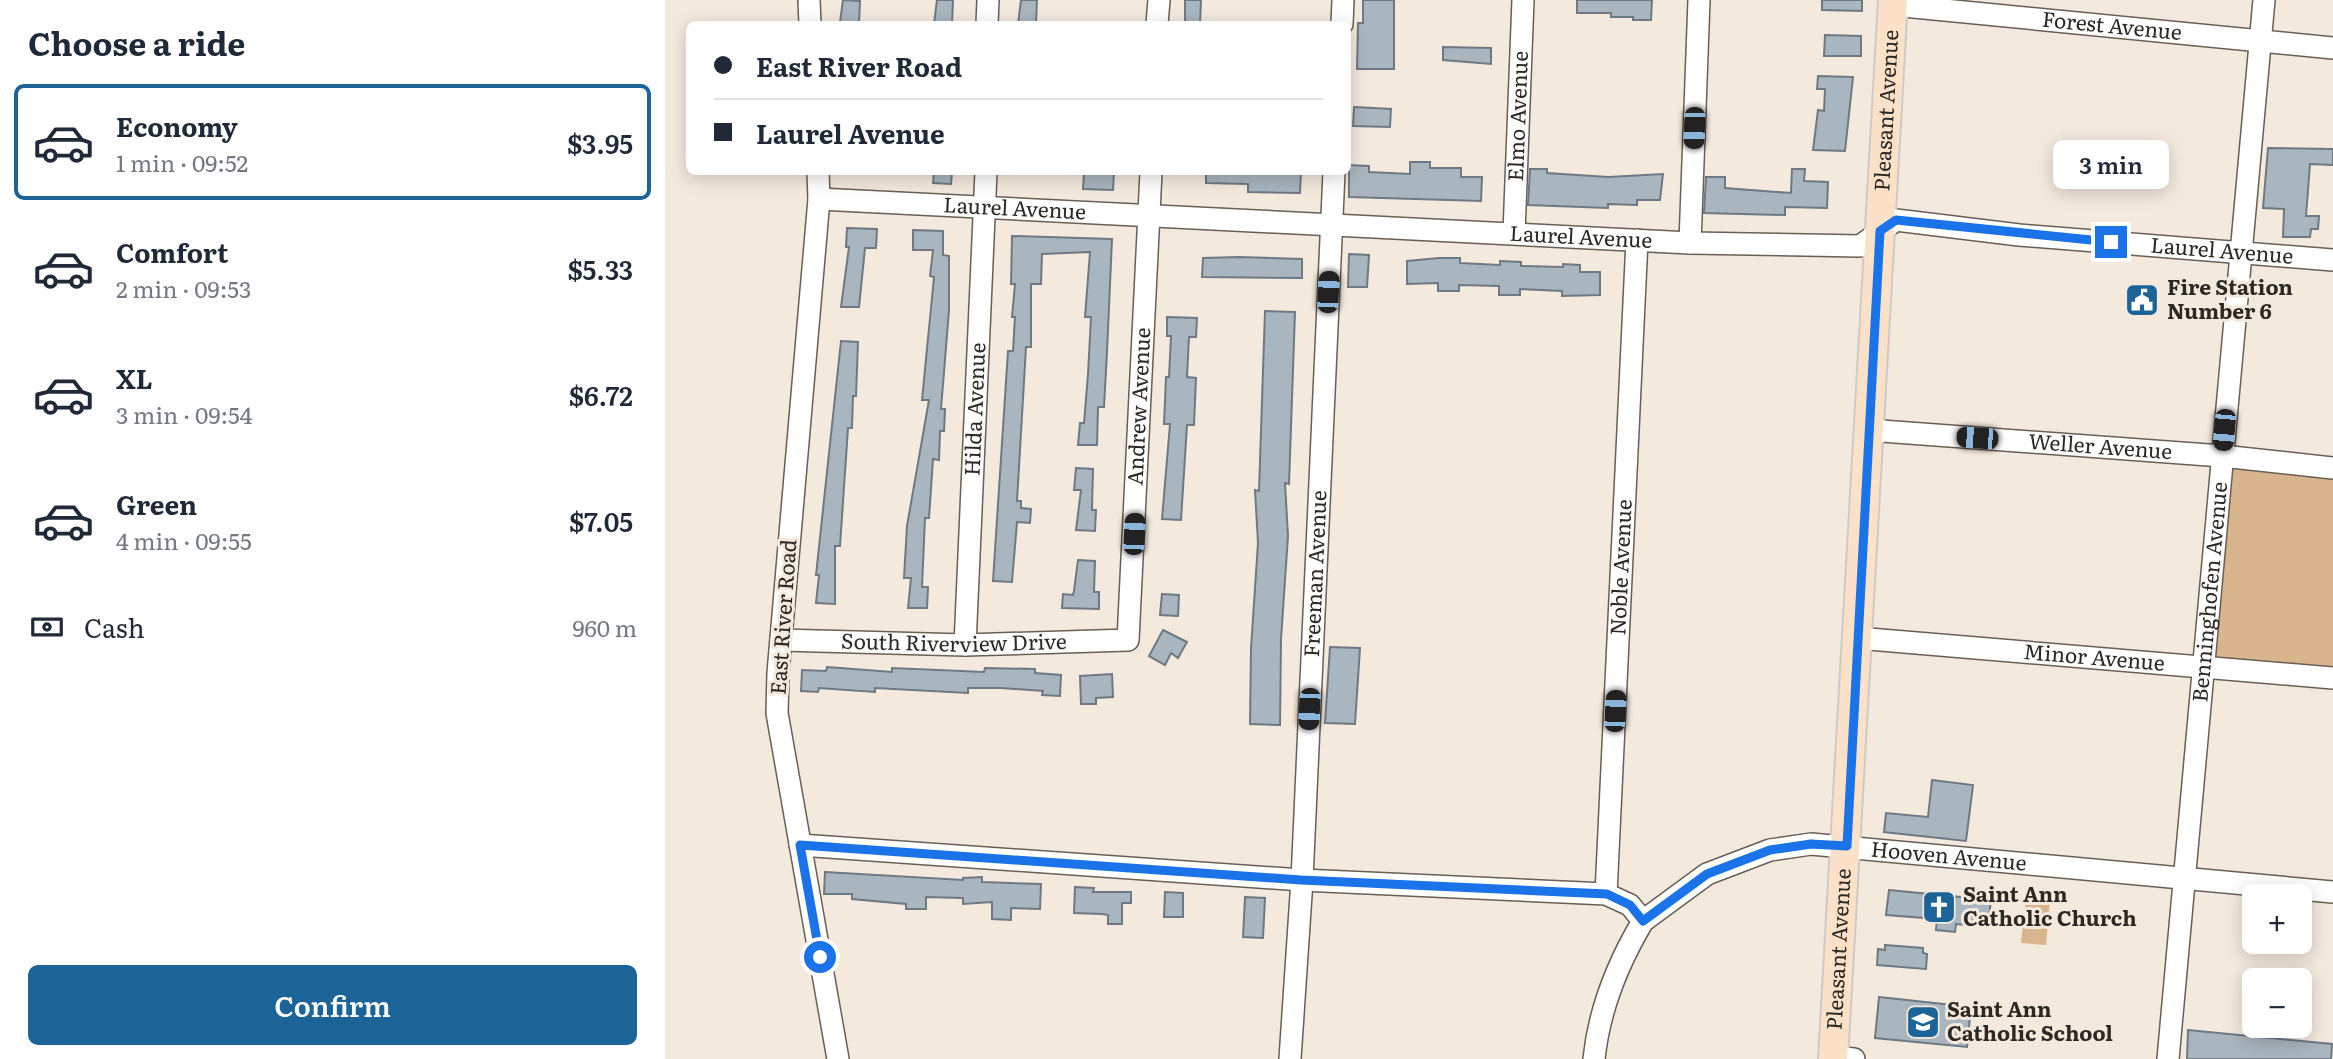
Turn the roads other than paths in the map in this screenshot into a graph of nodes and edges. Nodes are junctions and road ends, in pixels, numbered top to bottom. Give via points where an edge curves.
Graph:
1 (809, 0) edge
2 (988, 0) edge
3 (1159, 0) edge
4 (1343, 0) edge
5 (1523, 0) edge
6 (1699, 0) edge
7 (2264, 0) edge
8 (1893, 3) edge
9 (810, 21) edge
10 (987, 21) edge
11 (1157, 21) edge
12 (1342, 21) edge
13 (2260, 41) junction
14 (2333, 48) edge
15 (818, 175) edge
16 (986, 175) edge
17 (1151, 175) edge
18 (1334, 175) edge
19 (819, 199) junction
20 (985, 209) junction
21 (1150, 217) junction
22 (1331, 224) junction
23 (1880, 231) junction
24 (1514, 233) junction
25 (1637, 240) junction
26 (1690, 243) junction
27 (2240, 252) junction
28 (2333, 260) edge
29 (1868, 430) junction
30 (2222, 456) junction
31 (2333, 468) edge
32 (1857, 638) junction
33 (782, 640) junction
34 (1129, 640) joint
35 (965, 645) junction
36 (2203, 666) junction
37 (2333, 678) edge
38 (800, 845) junction
39 (1847, 846) junction
40 (2186, 878) junction
41 (1301, 880) junction
42 (2333, 892) edge
43 (1607, 894) junction
44 (1643, 921) junction
45 (1840, 1058) edge
46 (838, 1059) edge
47 (1290, 1059) edge
48 (1594, 1059) edge
49 (2168, 1059) edge

1 - 9 street
2 - 10 street
3 - 11 street
4 - 12 street
5 - 24 street, Elmo Avenue
6 - 26 street
7 - 13 street, Benninghofen Avenue
8 - 13 street, Forest Avenue
8 - 23 main road, Pleasant Avenue
13 - 14 street, Forest Avenue
13 - 27 street, Benninghofen Avenue
15 - 19 street, East River Road
16 - 20 street, Hilda Avenue
17 - 21 street, Andrew Avenue
18 - 22 street, Freeman Avenue
19 - 20 street, Laurel Avenue
19 - 33 street, East River Road
20 - 21 street, Laurel Avenue
20 - 35 street, Hilda Avenue
21 - 22 street, Laurel Avenue
21 - 34 street, Andrew Avenue
22 - 24 street, Laurel Avenue
22 - 41 street, Freeman Avenue
23 - 26 street, Laurel Avenue via 1860,246
23 - 27 street, Laurel Avenue via 1896,220 2019,235
23 - 29 main road, Pleasant Avenue
24 - 25 street, Laurel Avenue
25 - 26 street, Laurel Avenue
25 - 43 street, Noble Avenue
27 - 28 street, Laurel Avenue
27 - 30 street, Benninghofen Avenue
29 - 30 street, Weller Avenue
29 - 32 main road, Pleasant Avenue
30 - 31 street, Weller Avenue
30 - 36 street, Benninghofen Avenue
32 - 36 street, Minor Avenue
32 - 39 main road, Pleasant Avenue
33 - 35 street, South Riverview Drive
33 - 38 street, East River Road via 777,713
34 - 35 street, South Riverview Drive
36 - 37 street, Minor Avenue
36 - 40 street, Benninghofen Avenue
38 - 41 street
38 - 46 street, East River Road
39 - 40 street, Hooven Avenue
39 - 44 street, Hooven Avenue via 1811,844 1770,850 1707,874
39 - 45 main road, Pleasant Avenue
40 - 42 street, Hooven Avenue
40 - 49 street, Benninghofen Avenue
41 - 43 street
41 - 47 street, Freeman Avenue
43 - 44 street via 1630,905
44 - 48 street via 1603,1009

